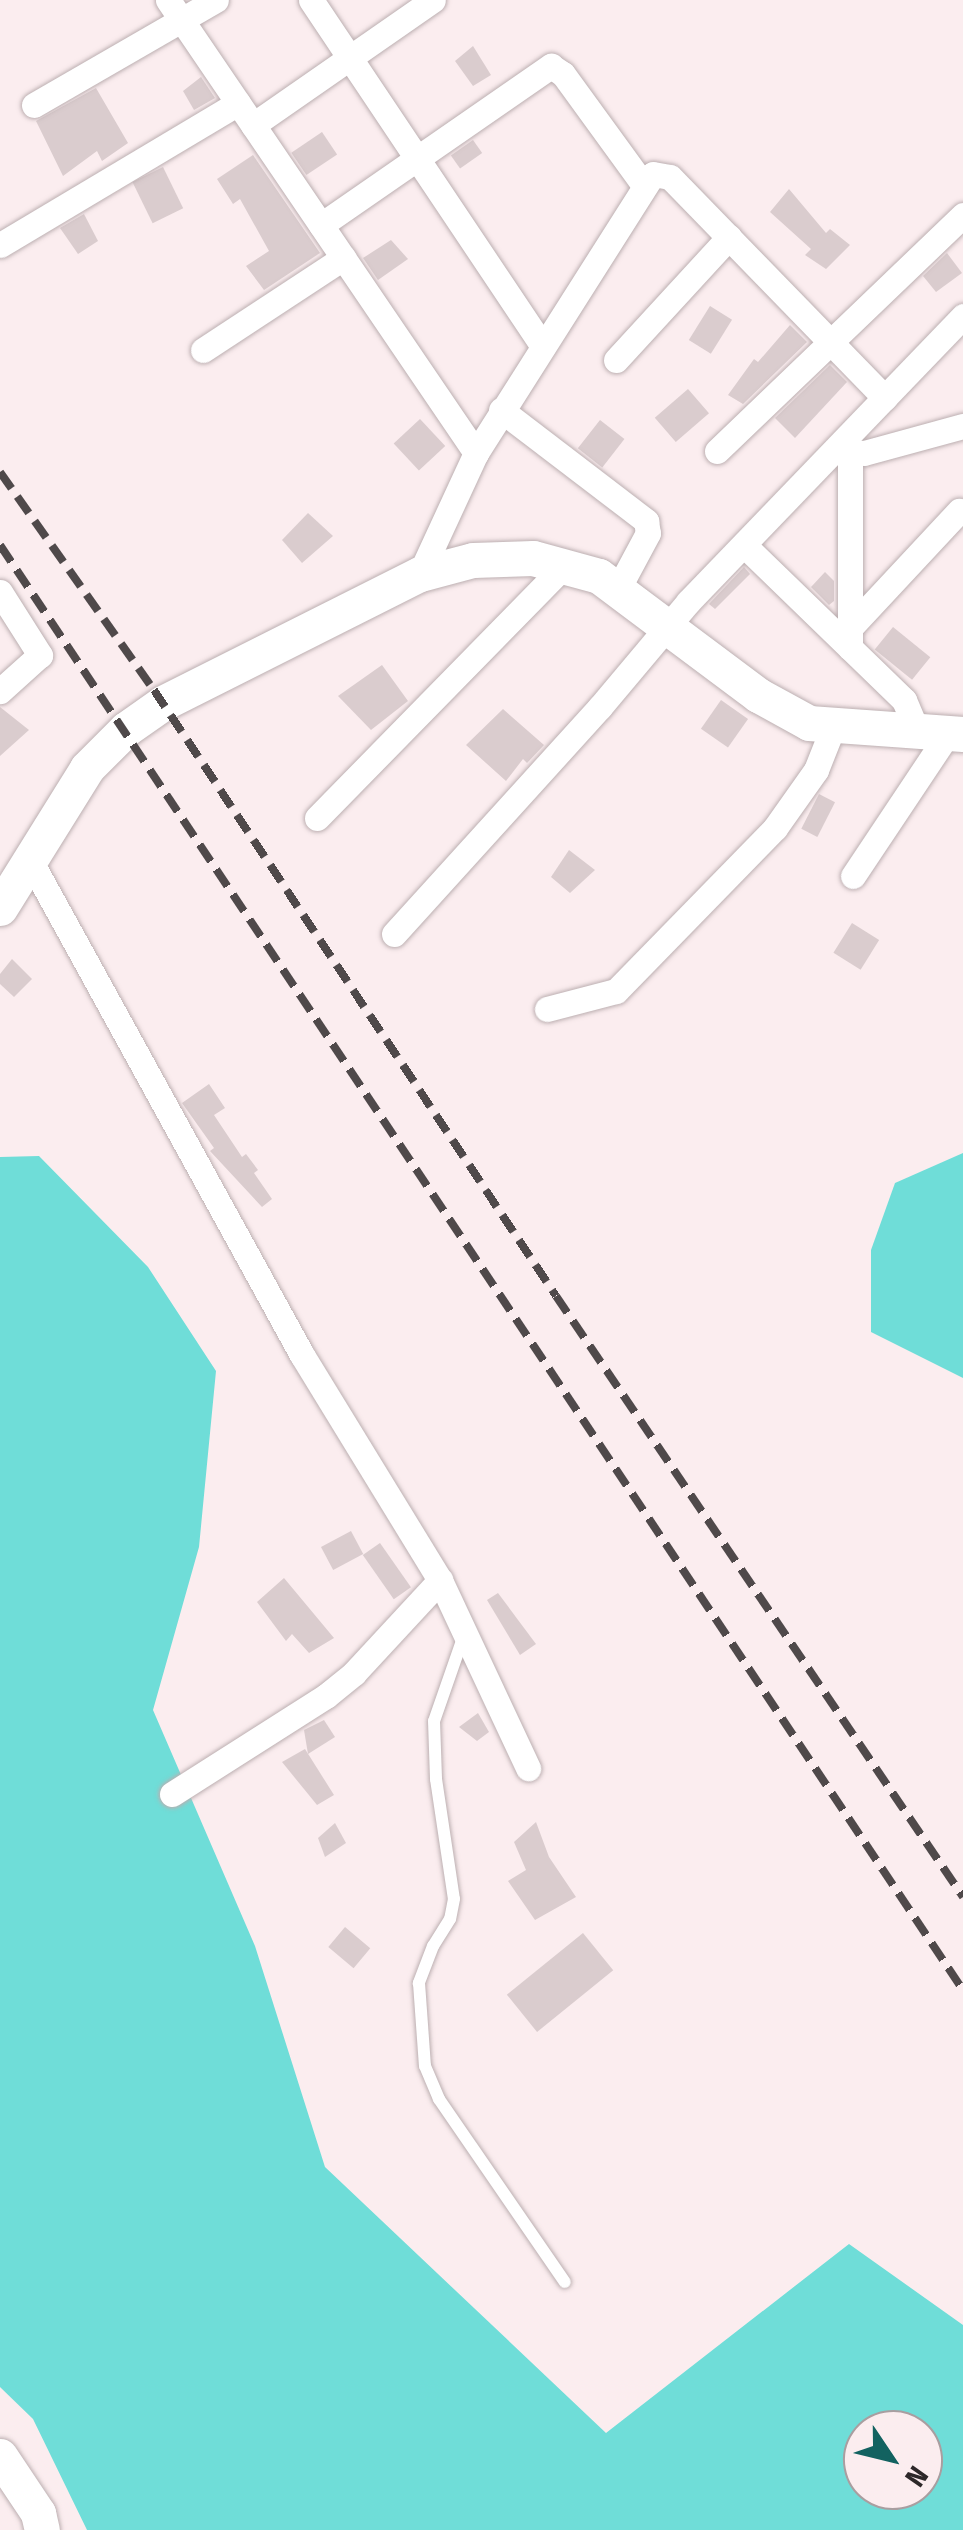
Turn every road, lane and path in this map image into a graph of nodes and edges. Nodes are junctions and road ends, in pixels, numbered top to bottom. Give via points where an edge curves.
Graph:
1 (168, 0) edge
2 (216, 0) edge
3 (312, 0) edge
4 (433, 0) edge
5 (183, 22) junction
6 (350, 58) junction
7 (238, 103) junction
8 (34, 105) dead end
9 (254, 126) junction
10 (416, 158) junction
11 (643, 184) junction
12 (963, 215) edge
13 (320, 225) junction
14 (729, 237) junction
15 (0, 245) edge
16 (343, 258) junction
17 (963, 316) edge
18 (830, 340) junction
19 (541, 344) junction
20 (204, 350) dead end
21 (616, 360) dead end
22 (885, 398) junction
23 (501, 410) junction
24 (963, 426) edge
25 (717, 450) dead end
26 (842, 452) junction
27 (476, 453) junction
28 (959, 511) dead end
29 (744, 545) junction
30 (566, 564) junction
31 (420, 574) junction
32 (619, 586) junction
33 (0, 592) edge
34 (668, 624) junction
35 (848, 639) junction
36 (0, 691) edge
37 (833, 727) junction
38 (943, 732) edge
39 (316, 818) dead end
40 (30, 860) junction
41 (852, 876) dead end
42 (0, 908) edge
43 (394, 934) dead end
44 (547, 1009) dead end
45 (440, 1580) junction
46 (464, 1633) junction
47 (528, 1768) dead end
48 (172, 1794) dead end
49 (565, 2282) dead end
50 (0, 2456) edge
51 (42, 2530) edge

1 - 5 street
2 - 5 street
3 - 6 street
4 - 6 street
5 - 7 street
5 - 8 street
6 - 9 street
6 - 10 street
7 - 9 street
7 - 15 street
9 - 13 street
10 - 11 street via 551,66
10 - 13 street
10 - 19 street
11 - 14 street via 665,174
11 - 19 street
12 - 18 street
13 - 16 street
14 - 18 street
14 - 21 street
16 - 20 street
16 - 27 street
17 - 22 street
18 - 22 street
18 - 25 street
19 - 23 street
22 - 26 street
23 - 27 street
23 - 32 street via 646,521 648,532
24 - 26 street
26 - 29 street
26 - 35 street
27 - 31 street
28 - 35 street
29 - 34 street
29 - 35 street
30 - 31 main road via 508,557
30 - 32 main road
30 - 39 street
31 - 40 main road via 126,729 87,768
32 - 34 main road
33 - 36 street via 40,655
34 - 37 main road via 786,714
34 - 43 street
35 - 38 street
37 - 38 main road
37 - 44 street via 816,770 775,828 616,991
38 - 41 street
40 - 42 main road
40 - 45 street via 302,1354
45 - 46 street
45 - 48 street via 326,1696
46 - 47 street
46 - 49 lane via 434,1721 454,1899 419,1982 426,2066 439,2099
50 - 51 main road

